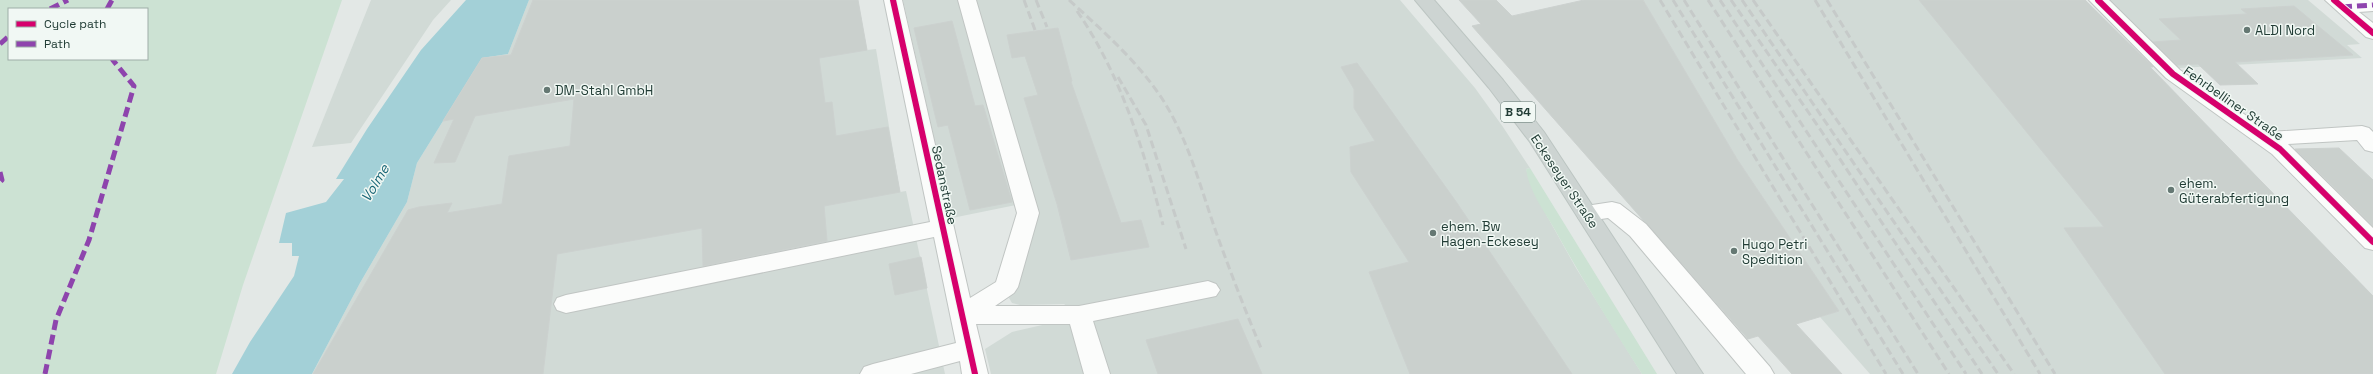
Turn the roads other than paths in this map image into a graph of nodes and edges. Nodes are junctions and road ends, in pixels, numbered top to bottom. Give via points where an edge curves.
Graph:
1 (894, 0) edge
2 (967, 0) edge
3 (1424, 0) edge
4 (2098, 0) edge
5 (2338, 3) edge
6 (2373, 5) edge
7 (2372, 32) edge
8 (2265, 139) junction
9 (2373, 145) edge
10 (1587, 213) junction
11 (943, 227) junction
12 (2373, 242) edge
13 (1208, 290) dead end
14 (566, 304) dead end
15 (962, 315) junction
16 (1079, 315) junction
17 (970, 349) junction
18 (874, 374) edge
19 (975, 374) edge
20 (1096, 374) edge
21 (1690, 374) edge
22 (1761, 374) edge

1 - 11 street, Sedanstraße
2 - 15 street via 1028,214 1006,287
3 - 10 main road, Eckeseyer Straße / B 54 via 1496,84 1532,131
4 - 8 street, Fehrbelliner Straße via 2173,74
5 - 6 street
5 - 7 street
8 - 9 street via 2362,133
8 - 12 street, Fehrbelliner Straße via 2280,149
10 - 21 main road, Eckeseyer Straße / B 54
10 - 22 street via 1612,210 1638,230
11 - 14 street
11 - 15 street, Sedanstraße
13 - 16 street
15 - 16 street
15 - 17 street, Sedanstraße
16 - 20 street
17 - 18 street
17 - 19 street, Sedanstraße

